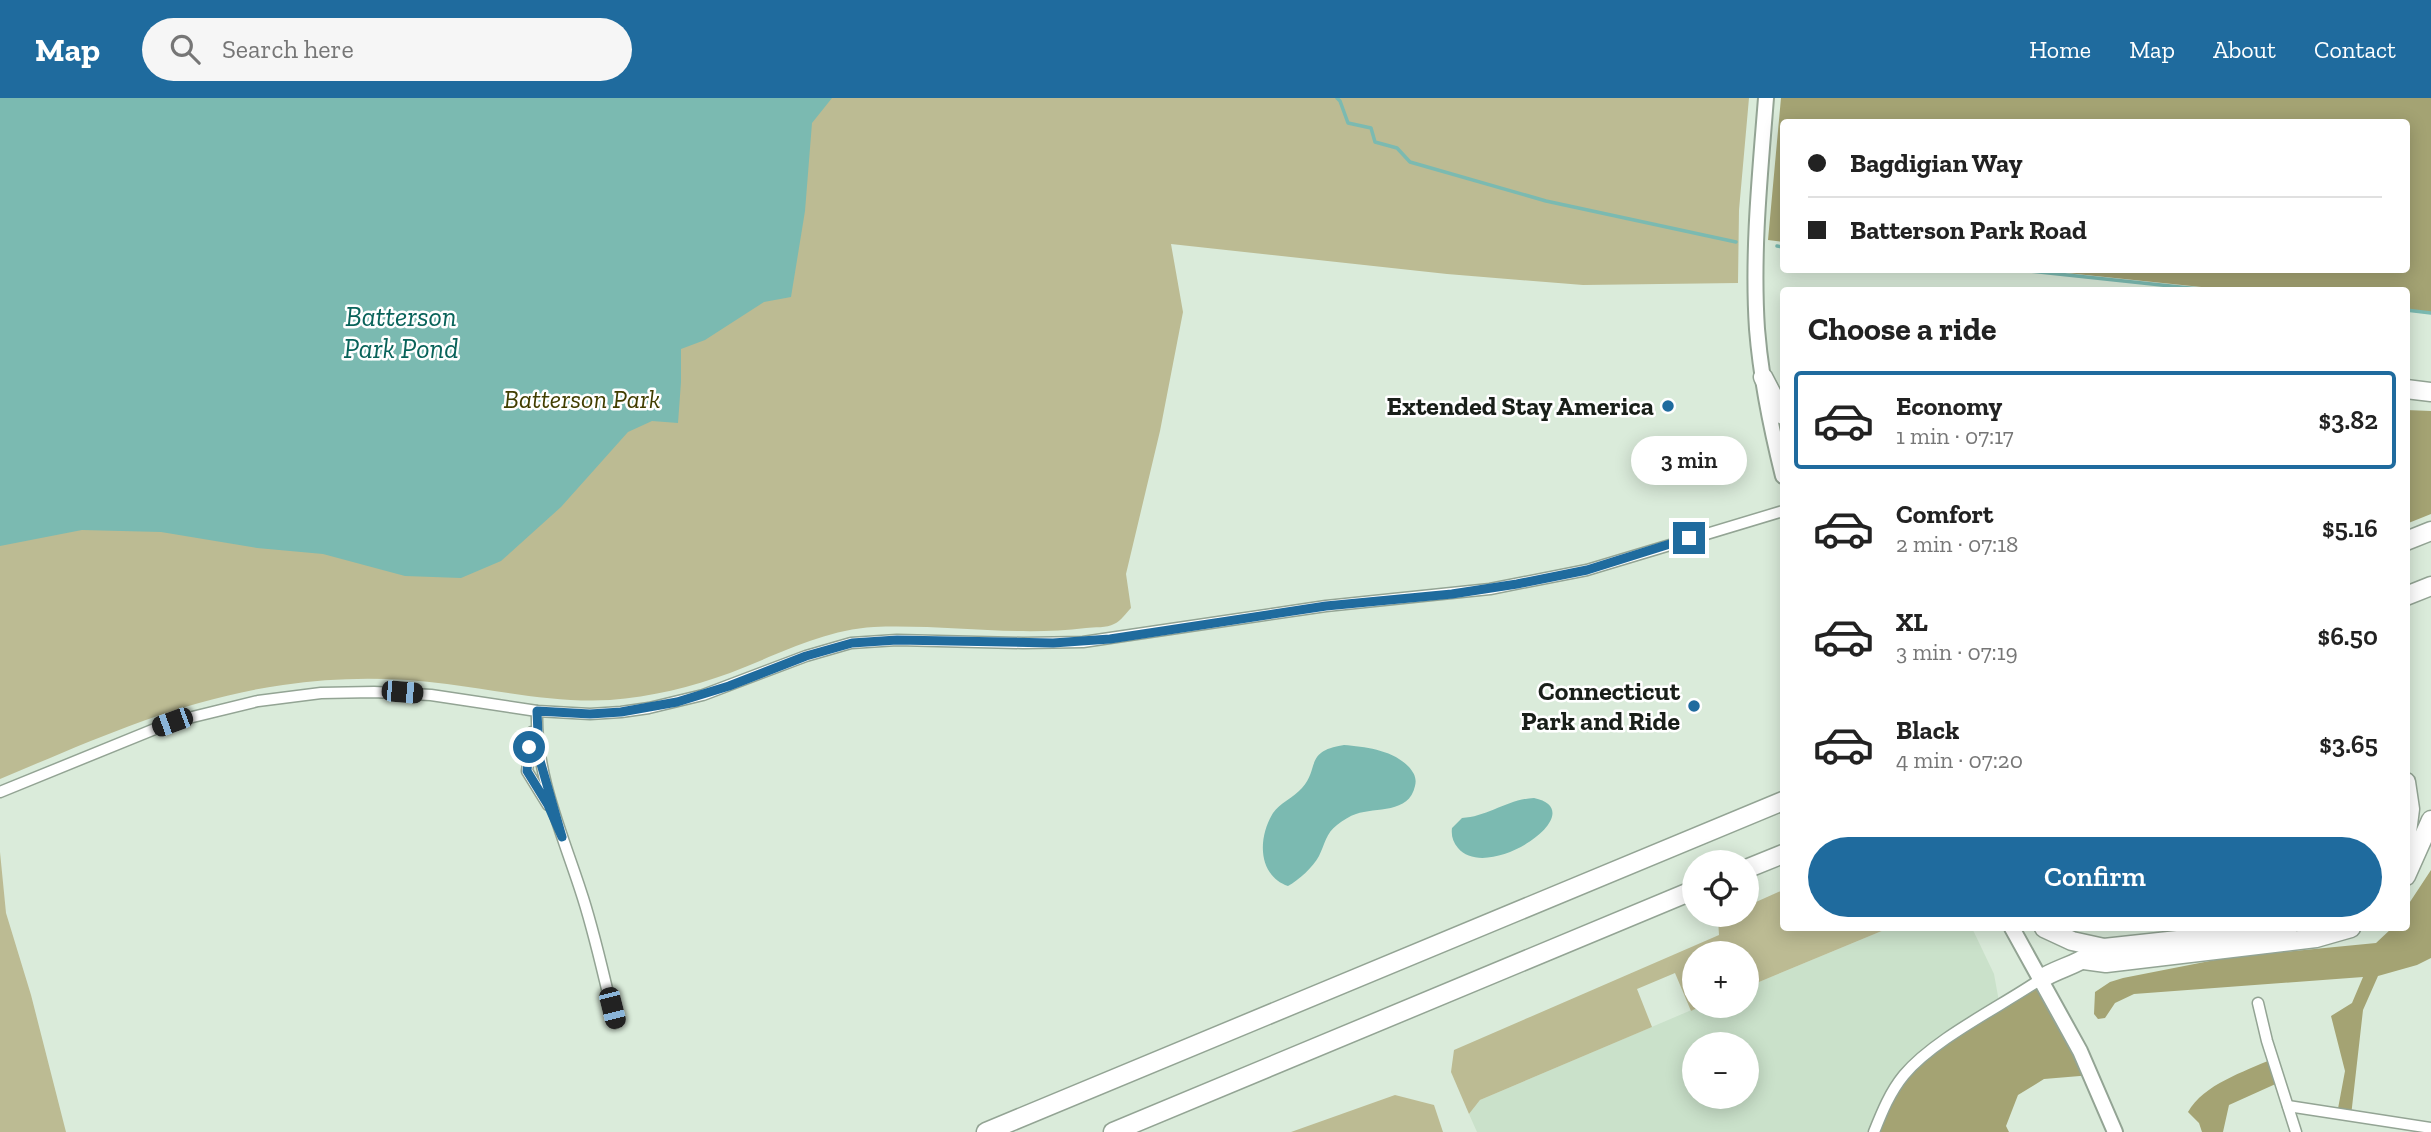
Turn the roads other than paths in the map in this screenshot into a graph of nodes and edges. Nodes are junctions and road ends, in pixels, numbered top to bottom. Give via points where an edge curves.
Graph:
1 (1766, 98) edge
2 (1763, 377) junction
3 (2410, 389) edge
4 (2431, 391) edge
5 (1780, 409) edge
6 (1780, 461) edge
7 (1780, 512) edge
8 (2431, 531) edge
9 (2410, 539) edge
10 (2431, 586) edge
11 (2410, 594) edge
12 (537, 711) junction
13 (0, 792) edge
14 (1780, 802) edge
15 (2431, 820) edge
16 (1780, 856) edge
17 (1759, 864) edge
18 (2410, 867) edge
19 (1682, 896) edge
20 (2014, 931) edge
21 (2050, 931) edge
22 (2260, 931) edge
23 (2340, 931) edge
24 (2104, 948) junction
25 (2084, 960) junction
26 (2041, 979) junction
27 (2258, 1003) dead end
28 (615, 1023) dead end
29 (2288, 1106) junction
30 (2431, 1128) edge
31 (986, 1132) edge
32 (1113, 1132) edge
33 (1874, 1132) edge
34 (2115, 1132) edge
35 (2295, 1132) edge

1 - 2 main road via 1756,253
2 - 5 highway
2 - 6 main road
3 - 4 highway
7 - 12 street via 1587,570 1517,584 1083,642 852,643 677,702 610,713
8 - 9 highway
10 - 11 highway
12 - 13 street via 402,692 289,696 172,722
12 - 28 street via 527,771 562,837 587,911
14 - 31 highway
15 - 18 highway
16 - 17 highway
19 - 32 highway
20 - 26 main road
21 - 24 highway via 2072,942
22 - 24 highway
23 - 25 highway via 2316,938 2106,964
24 - 25 highway
25 - 26 highway
26 - 33 street via 1916,1062 1890,1096
26 - 34 main road via 2086,1064
27 - 29 street
29 - 30 street
29 - 35 street

